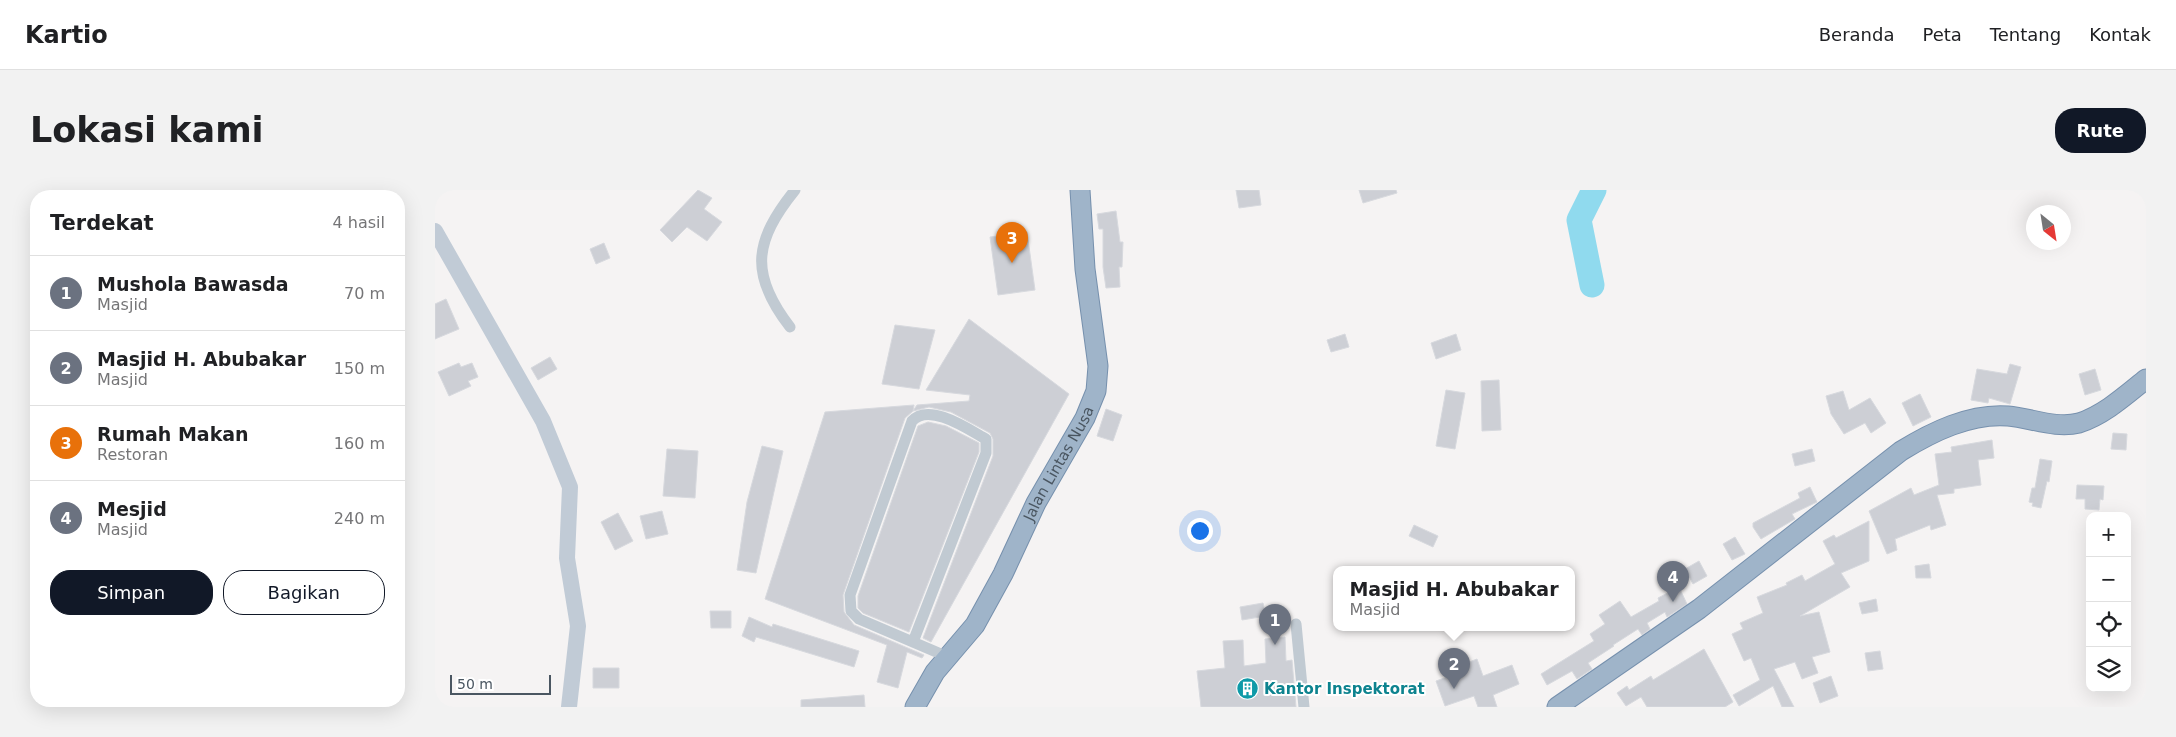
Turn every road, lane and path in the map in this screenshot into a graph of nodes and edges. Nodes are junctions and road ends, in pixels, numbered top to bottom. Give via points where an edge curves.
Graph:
1 (795, 190) edge
2 (1080, 190) edge
3 (435, 231) edge
4 (790, 327) dead end
5 (2146, 379) edge
6 (1296, 624) dead end
7 (913, 642) junction
8 (948, 657) junction
9 (569, 707) edge
10 (915, 707) edge
11 (1305, 707) edge
12 (1557, 707) edge

1 - 4 street via 767,232 761,266 772,302
2 - 8 highway, Jalan Lintas Nusa via 1085,269 1098,366 1096,391 1085,418 975,625
3 - 9 main road via 543,421 570,487 567,558 578,626
5 - 12 highway via 2123,398 2088,419 2071,424 2006,416 1973,419 1921,439 1699,609
6 - 11 street
7 - 7 street via 859,619 849,604 912,421 917,415 927,414 949,419 988,442
7 - 8 street
8 - 10 highway, Jalan Lintas Nusa

